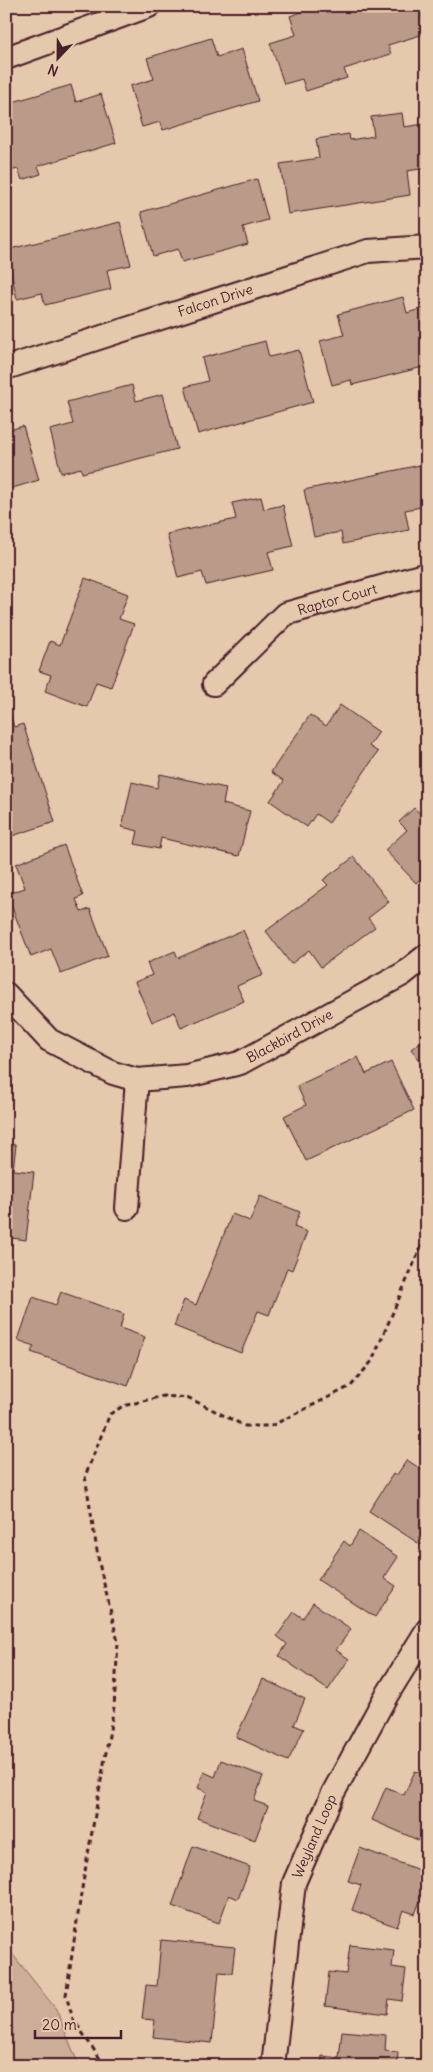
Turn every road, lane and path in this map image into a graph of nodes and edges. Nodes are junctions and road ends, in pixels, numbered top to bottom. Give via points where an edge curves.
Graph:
1 (149, 6) edge
2 (6, 58) edge
3 (427, 247) edge
4 (6, 368) edge
5 (427, 574) edge
6 (214, 684) dead end
7 (427, 954) edge
8 (6, 994) edge
9 (137, 1080) junction
10 (127, 1208) dead end
11 (427, 1233) edge
12 (427, 1630) edge
13 (105, 2066) edge
14 (273, 2066) edge

1 - 2 street
3 - 4 street, Falcon Drive via 368,251
5 - 6 street, Raptor Court via 285,614
7 - 9 street, Blackbird Drive via 402,974 240,1063 187,1076
8 - 9 street, Blackbird Drive via 49,1040 113,1073
9 - 10 street
11 - 13 path via 372,1361 351,1386 271,1426 245,1426 189,1398 164,1396 123,1406 110,1414 100,1435 85,1476 99,1563 118,1642 114,1707 66,1995 73,2019
12 - 14 street, Weyland Loop via 333,1793 294,1883

